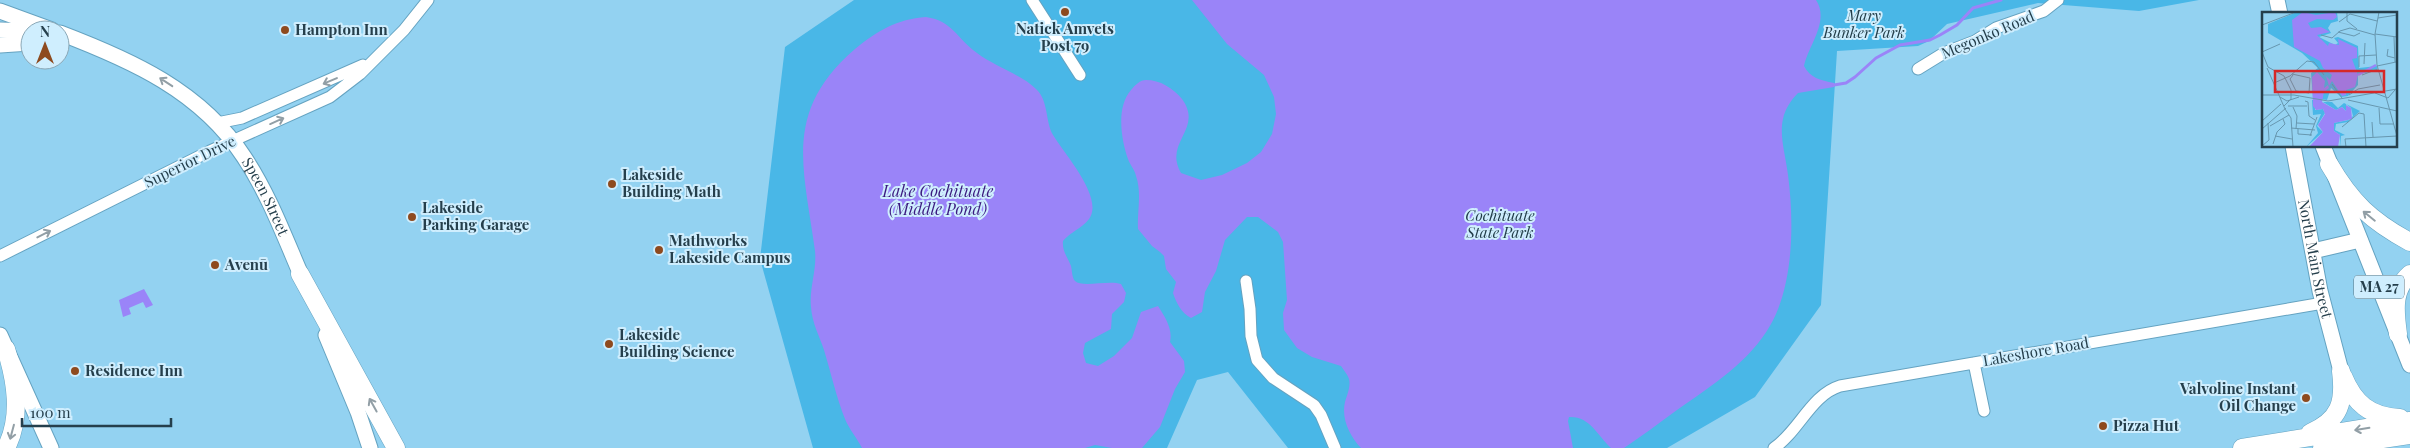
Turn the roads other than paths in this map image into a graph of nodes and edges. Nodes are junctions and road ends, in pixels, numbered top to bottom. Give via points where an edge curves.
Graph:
1 (428, 0) edge
2 (1032, 0) edge
3 (2058, 0) edge
4 (0, 11) edge
5 (25, 20) edge
6 (0, 30) edge
7 (20, 30) edge
8 (70, 38) edge
9 (70, 43) edge
10 (20, 44) edge
11 (90, 44) junction
12 (0, 46) edge
13 (374, 60) junction
14 (1918, 69) dead end
15 (1080, 75) dead end
16 (216, 123) junction
17 (232, 141) junction
18 (2293, 148) edge
19 (2323, 148) edge
20 (2329, 164) junction
21 (2360, 240) junction
22 (2410, 242) edge
23 (2313, 251) junction
24 (0, 256) edge
25 (300, 274) junction
26 (2410, 274) edge
27 (1246, 281) dead end
28 (2323, 303) junction
29 (2398, 334) junction
30 (3, 342) edge
31 (1974, 363) junction
32 (2410, 365) edge
33 (2341, 371) junction
34 (1984, 411) dead end
35 (2410, 420) edge
36 (2410, 435) edge
37 (2292, 440) junction
38 (2358, 442) junction
39 (6, 448) edge
40 (51, 448) edge
41 (370, 448) edge
42 (396, 448) edge
43 (1335, 448) edge
44 (1774, 448) edge
45 (2242, 448) edge
46 (2322, 448) edge
47 (2339, 448) edge

1 - 13 street, Superior Drive
2 - 15 street
3 - 14 street, Megonko Road via 2044,12 1996,28
4 - 5 main road
6 - 7 main road
8 - 11 main road
9 - 11 main road
10 - 12 main road
16 -> 11 main road, Speen Street via 164,80
13 -> 16 street, Superior Drive via 246,117
17 -> 13 street, Superior Drive via 330,97
16 - 17 main road, Speen Street
24 -> 17 street, Superior Drive
17 - 25 main road, Speen Street via 260,183
18 - 23 main road, North Main Street
19 - 20 main road, MA 27
20 - 21 main road, MA 27
22 -> 20 highway via 2360,209
21 - 23 main road
21 - 29 main road, MA 27
23 - 28 main road, North Main Street
25 - 41 main road, Speen Street
42 -> 25 highway
26 - 29 highway via 2396,296
27 - 43 street via 1251,336 1257,360 1273,378 1314,405
28 - 31 street, Lakeshore Road
28 - 33 main road, North Main Street
29 - 32 main road, MA 27
30 -> 39 highway via 13,374 16,404 13,430
30 - 40 main road
31 - 34 street
31 - 44 street, Lakeshore Road via 1832,388
33 - 35 highway via 2355,398 2369,412
33 - 37 highway via 2342,395 2335,416 2318,430
35 -> 37 highway
36 - 38 highway
37 - 45 highway
38 - 46 highway
38 - 47 highway

